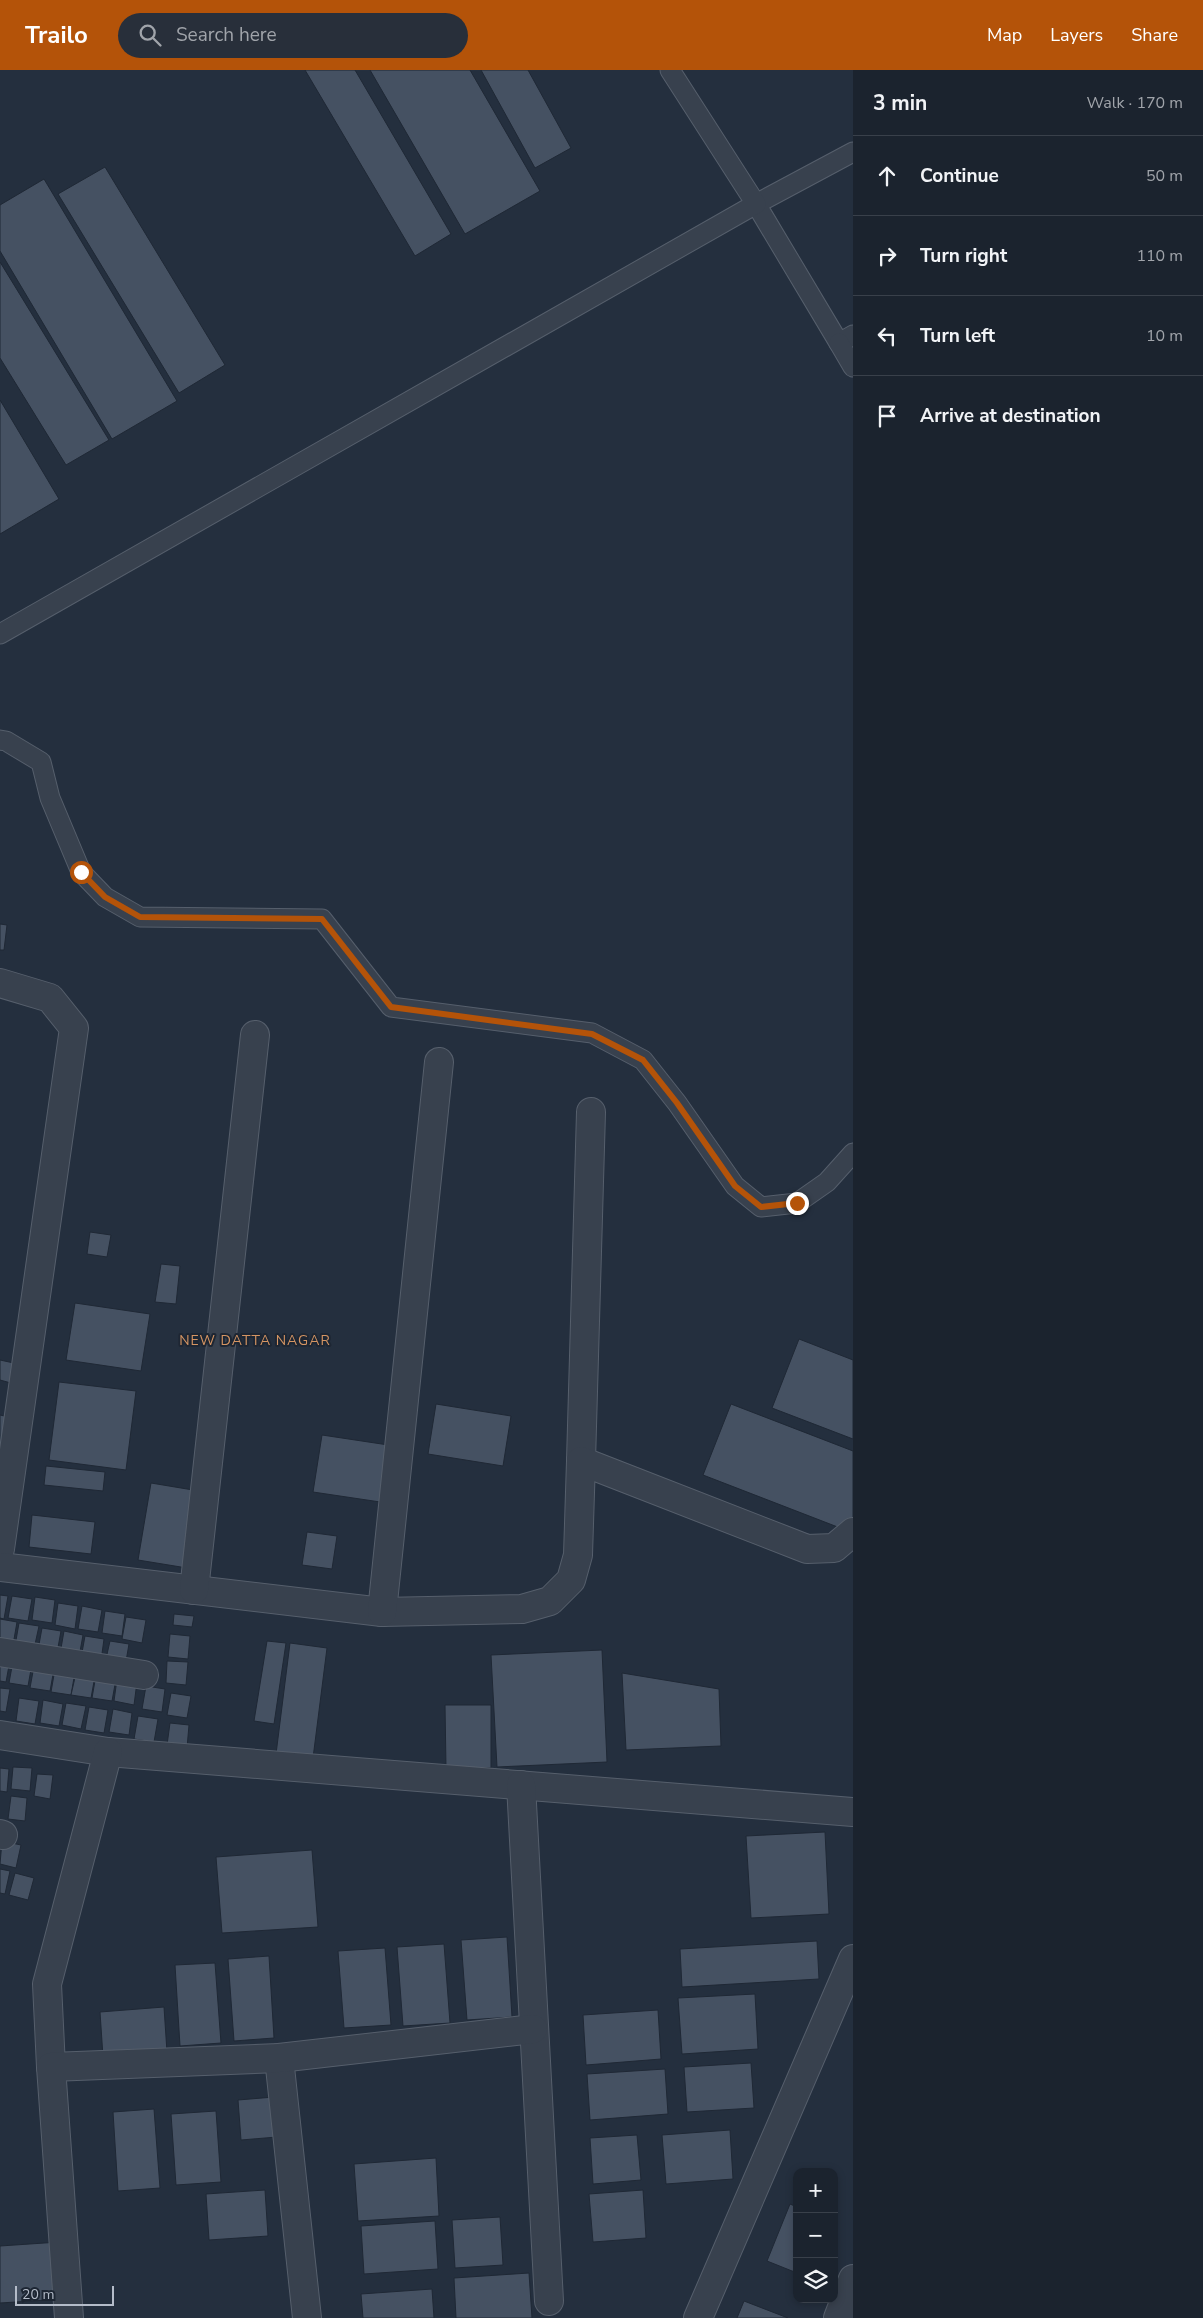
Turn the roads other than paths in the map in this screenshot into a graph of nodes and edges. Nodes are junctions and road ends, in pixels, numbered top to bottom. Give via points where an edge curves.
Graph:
1 (670, 70) edge
2 (853, 152) edge
3 (756, 204) junction
4 (846, 339) edge
5 (853, 367) edge
6 (0, 634) edge
7 (0, 740) edge
8 (0, 984) edge
9 (255, 1034) dead end
10 (439, 1062) dead end
11 (591, 1112) dead end
12 (853, 1153) edge
13 (581, 1461) junction
14 (853, 1532) edge
15 (0, 1548) edge
16 (0, 1567) edge
17 (194, 1590) junction
18 (382, 1612) junction
19 (0, 1652) edge
20 (144, 1675) dead end
21 (0, 1735) edge
22 (108, 1752) junction
23 (520, 1785) junction
24 (853, 1812) edge
25 (850, 1971) edge
26 (532, 2029) junction
27 (278, 2058) junction
28 (51, 2067) junction
29 (853, 2279) edge
30 (549, 2301) dead end
31 (69, 2318) edge
32 (307, 2318) edge
33 (698, 2318) edge
34 (838, 2318) edge

1 - 3 lane
2 - 3 lane
3 - 4 lane
3 - 6 lane
4 - 5 lane
7 - 12 lane via 41,762 50,798 81,872 105,897 140,917 322,919 391,1007 592,1034 643,1060 735,1186 761,1207 797,1203 827,1182
8 - 15 street via 50,998 74,1028
9 - 17 street
10 - 18 street
11 - 13 street
13 - 14 street via 807,1549 834,1548
13 - 18 street via 578,1555 571,1580 550,1601 522,1608
16 - 17 street
17 - 18 street
19 - 20 street
21 - 22 street
22 - 23 street
22 - 28 street via 47,1984
23 - 24 street
23 - 26 street
25 - 33 street
26 - 27 street
26 - 30 street
27 - 28 street
27 - 32 street
28 - 31 street
29 - 34 street

